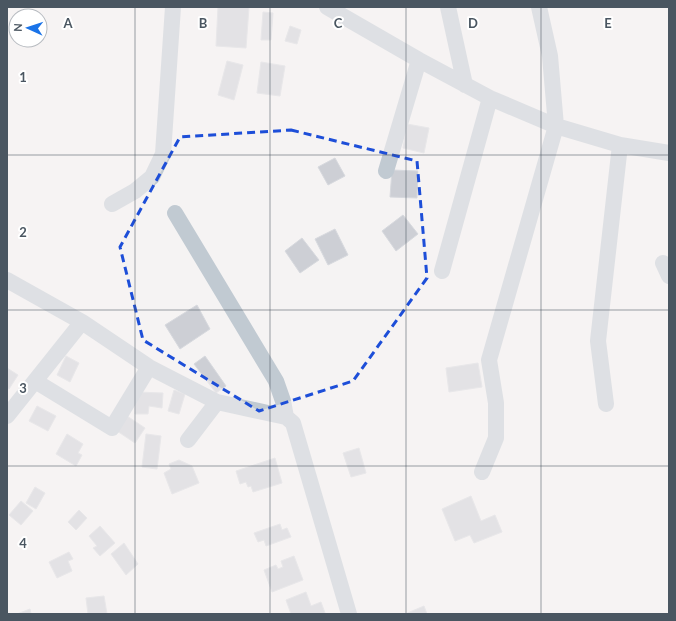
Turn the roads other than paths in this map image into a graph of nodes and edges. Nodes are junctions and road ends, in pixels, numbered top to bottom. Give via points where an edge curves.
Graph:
1 (173, 7) edge
2 (327, 7) edge
3 (448, 7) edge
4 (539, 7) edge
5 (420, 60) junction
6 (465, 85) junction
7 (490, 98) junction
8 (556, 126) junction
9 (620, 145) junction
10 (669, 153) edge
11 (386, 171) dead end
12 (112, 204) dead end
13 (175, 213) dead end
14 (442, 272) dead end
15 (7, 280) edge
16 (82, 322) junction
17 (149, 367) junction
18 (35, 381) junction
19 (217, 402) junction
20 (606, 404) dead end
21 (7, 416) edge
22 (286, 417) junction
23 (188, 440) dead end
24 (482, 472) dead end
25 (349, 614) edge

1 - 12 street via 163,154 152,177 136,191
2 - 5 street
3 - 6 street
4 - 8 street via 550,56
5 - 6 street
5 - 11 street
6 - 7 street
7 - 8 street
7 - 14 street
8 - 9 street
8 - 24 street via 489,360 496,403 496,438
9 - 10 street
9 - 20 street via 598,341
13 - 22 street via 276,381
15 - 16 street
16 - 17 street
16 - 18 street
17 - 18 street via 112,428
17 - 19 street
18 - 21 street
19 - 22 street
19 - 23 street
22 - 25 street via 293,423

